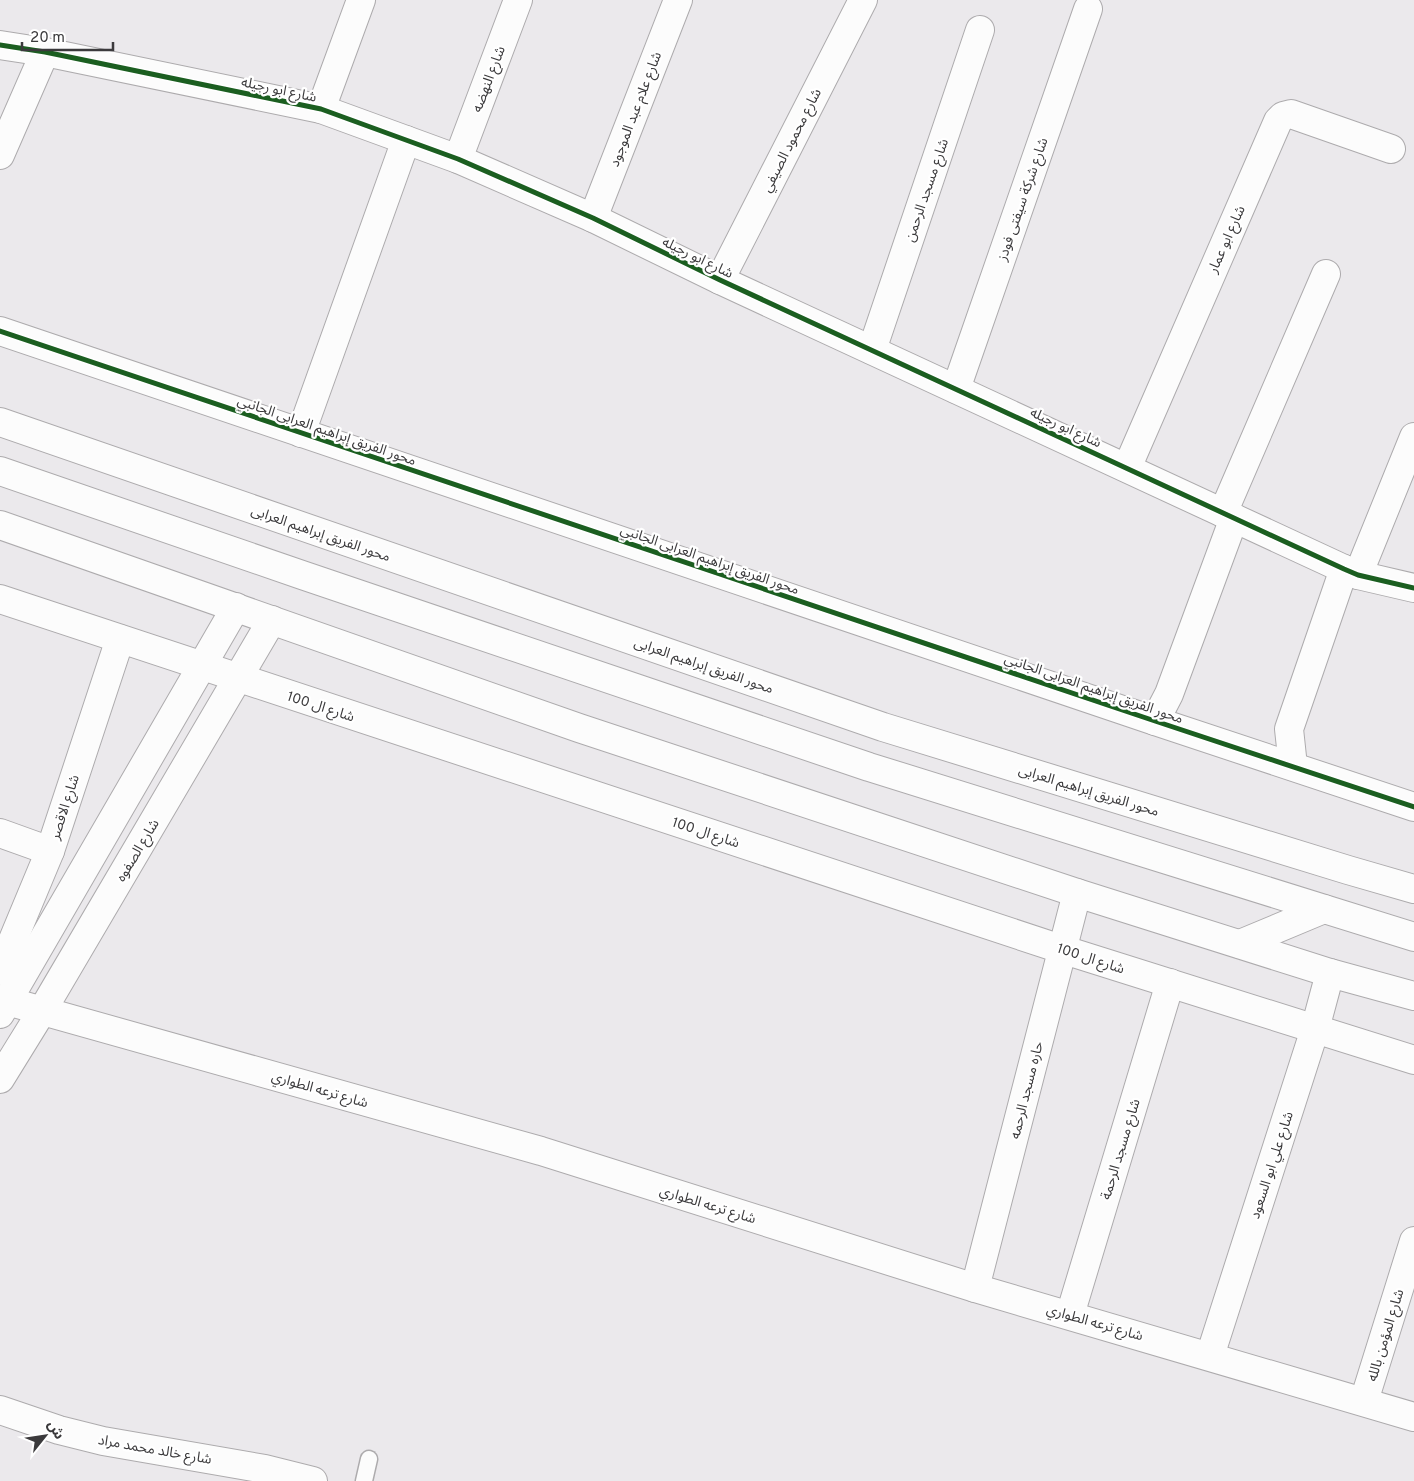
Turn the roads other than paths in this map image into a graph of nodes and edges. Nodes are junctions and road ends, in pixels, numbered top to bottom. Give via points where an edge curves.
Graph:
1 (361, 0) edge
2 (518, 0) edge
3 (678, 0) edge
4 (862, 0) edge
5 (1088, 9) dead end
6 (980, 30) dead end
7 (0, 45) edge
8 (44, 52) junction
9 (320, 109) junction
10 (406, 140) junction
11 (1391, 149) dead end
12 (0, 155) edge
13 (458, 158) junction
14 (593, 218) junction
15 (1326, 274) dead end
16 (720, 280) junction
17 (0, 331) edge
18 (872, 350) junction
19 (956, 389) junction
20 (0, 422) edge
21 (301, 433) junction
22 (1414, 437) edge
23 (1127, 468) junction
24 (0, 471) edge
25 (1228, 516) junction
26 (0, 525) edge
27 (1351, 572) junction
28 (1414, 588) edge
29 (0, 599) edge
30 (236, 607) junction
31 (272, 620) junction
32 (120, 639) junction
33 (202, 667) junction
34 (238, 678) junction
35 (1155, 721) junction
36 (1293, 766) junction
37 (1414, 807) edge
38 (0, 834) edge
39 (50, 851) junction
40 (1414, 889) edge
41 (1077, 893) junction
42 (1324, 909) junction
43 (1414, 937) edge
44 (1240, 944) junction
45 (1062, 949) junction
46 (0, 971) edge
47 (1330, 973) junction
48 (1170, 983) junction
49 (1414, 996) edge
50 (3, 1005) edge
51 (42, 1011) junction
52 (1315, 1029) junction
53 (1414, 1060) edge
54 (0, 1079) edge
55 (1414, 1241) edge
56 (975, 1288) junction
57 (1070, 1315) junction
58 (1210, 1356) junction
59 (1364, 1401) junction
60 (0, 1410) edge
61 (1414, 1417) edge
62 (369, 1459) dead end
63 (313, 1481) edge
64 (364, 1481) edge

1 - 9 street
2 - 13 street, شارع النهضه
3 - 14 street, شارع علام عبد الموجود
4 - 16 street, شارع محمود الصيفي
5 - 19 street, شارع شركة سيفتى فودز
6 - 18 street, شارع مسجد الرحمن
7 - 8 street, شارع ابو رجيله
8 - 9 street, شارع ابو رجيله
8 - 12 street
9 - 10 street, شارع ابو رجيله
10 - 13 street, شارع ابو رجيله
10 - 21 street
11 - 23 street, شارع ابو عمار via 1291,114 1278,122
13 - 14 street, شارع ابو رجيله
14 - 16 street, شارع ابو رجيله
15 - 25 street
16 - 18 street, شارع ابو رجيله
17 - 21 street, محور الفريق إبراهيم العرابى الجانبي
18 - 19 street, شارع ابو رجيله
19 - 23 street, شارع ابو رجيله
20 - 40 street, محور الفريق إبراهيم العرابى via 883,727
21 - 35 street, محور الفريق إبراهيم العرابى الجانبي
22 - 27 street
23 - 25 street, شارع ابو رجيله
24 - 42 street via 869,767
25 - 27 street, شارع ابو رجيله
25 - 35 street via 1169,694
26 - 30 street
27 - 28 street, شارع ابو رجيله
27 - 36 street via 1289,729
29 - 32 street, شارع ال 100
30 - 31 street
30 - 33 street
31 - 34 street, شارع الصفوه
31 - 41 street via 579,728
32 - 33 street, شارع ال 100
32 - 39 street, شارع الاقصر
33 - 34 street, شارع ال 100
33 - 50 street
34 - 45 street, شارع ال 100
34 - 51 street, شارع الصفوه
35 - 36 street, محور الفريق إبراهيم العرابى الجانبي
36 - 37 street, محور الفريق إبراهيم العرابى الجانبي
38 - 39 street
39 - 46 street, شارع الاقصر
41 - 44 street
41 - 45 street, حاره مسجد الرحمه
42 - 43 street
42 - 44 street
44 - 47 street
45 - 48 street, شارع ال 100
45 - 56 street, حاره مسجد الرحمه
47 - 49 street
47 - 52 street, شارع علي ابو السعود
48 - 52 street, شارع ال 100
48 - 57 street, شارع مسجد الرحمة
50 - 51 street, شارع ترعه الطواري
51 - 54 street, شارع الصفوه
51 - 56 street, شارع ترعه الطواري via 541,1151
52 - 53 street, شارع ال 100
52 - 58 street, شارع علي ابو السعود
55 - 59 street, شارع المؤمن بالله
56 - 57 street, شارع ترعه الطواري
57 - 58 street, شارع ترعه الطواري
58 - 59 street, شارع ترعه الطواري
59 - 61 street, شارع ترعه الطواري
60 - 63 street, شارع خالد محمد مراد via 103,1441 265,1468
62 - 64 lane

